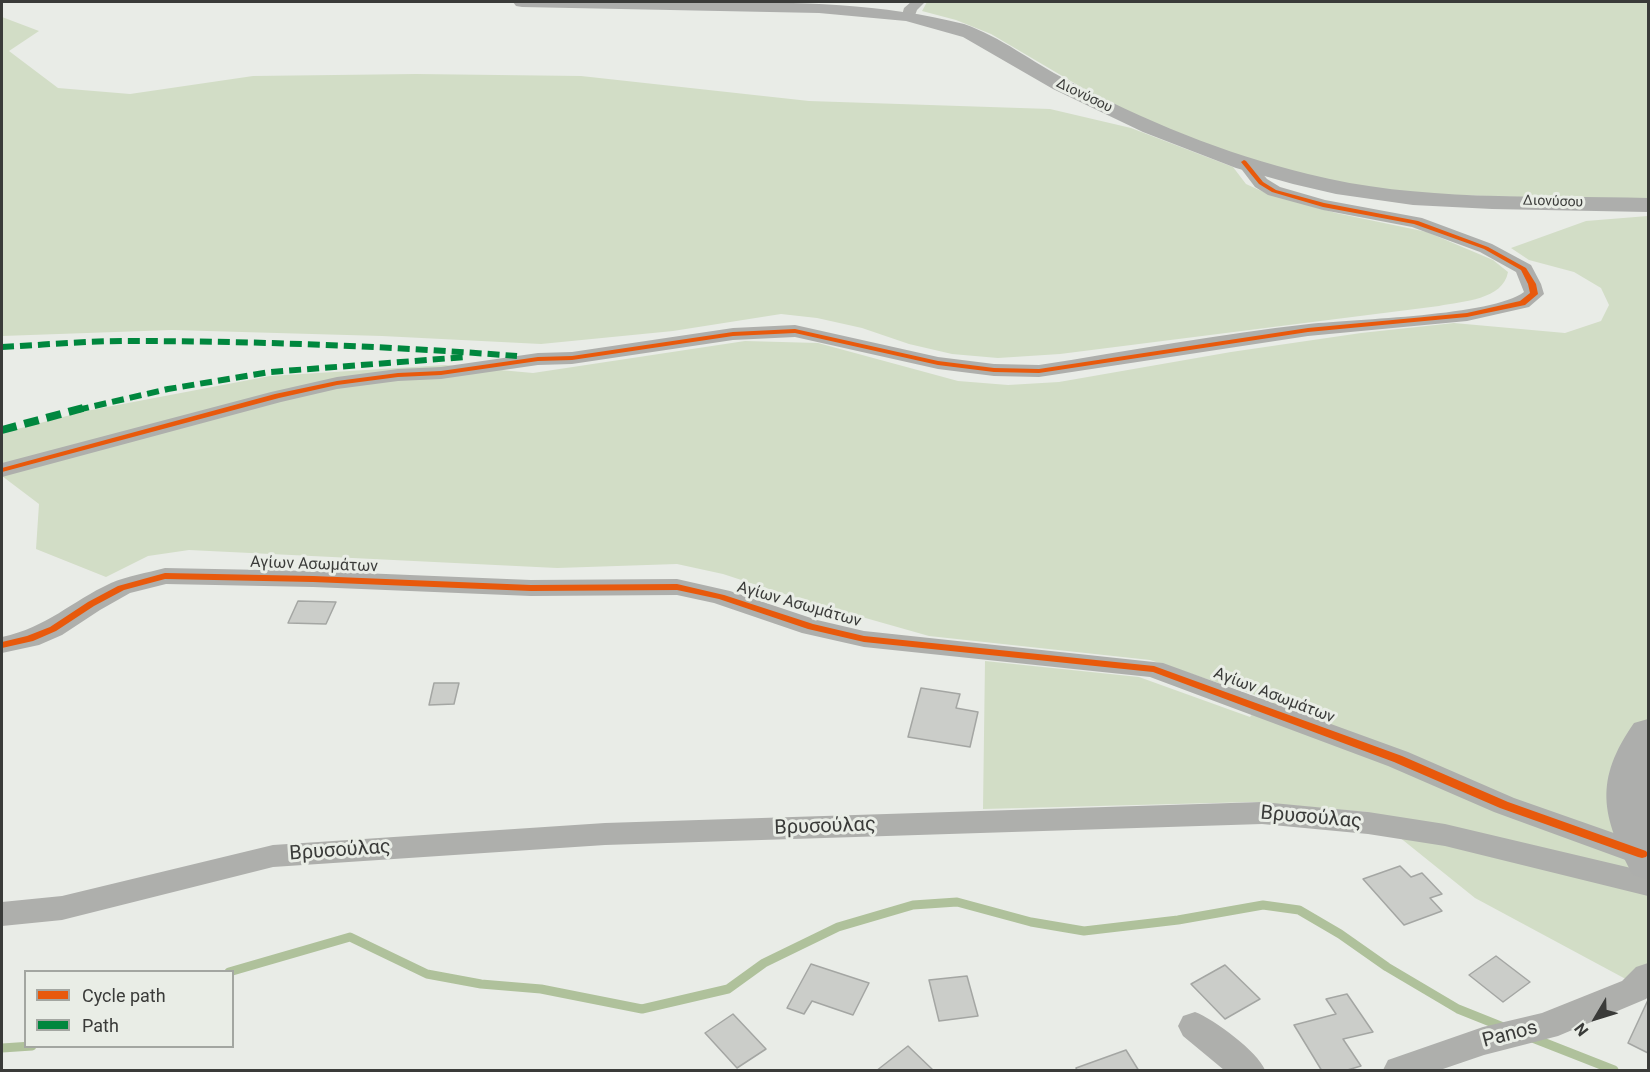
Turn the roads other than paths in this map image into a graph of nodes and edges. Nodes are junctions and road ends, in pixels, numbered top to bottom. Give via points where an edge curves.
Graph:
1 (522, 2) edge
2 (913, 8) edge
3 (1244, 162) junction
4 (1648, 205) edge
5 (2, 470) edge
6 (2, 645) edge
7 (1648, 732) edge
8 (1646, 867) edge
9 (2, 914) edge
10 (1648, 976) edge
11 (1195, 1026) dead end
12 (1248, 1071) edge
13 (1400, 1071) edge

1 - 2 main road, Διονύσου
2 - 3 main road, Διονύσου via 961,29 1080,96
3 - 4 main road, Διονύσου via 1317,183 1395,196
3 - 5 street via 1261,183 1275,191 1323,205 1416,222 1486,248 1524,269 1534,294 1522,303 1467,315 1308,330 1039,371 938,363 795,331 733,334 572,358 328,385
6 - 8 street, Αγίων Ασωμάτων via 53,629 121,588 165,576 531,588 677,586 864,639 1154,669 1388,755
7 - 8 main road via 1635,752 1626,789 1633,837
8 - 9 street, Βρυσούλας via 1368,823 1262,813 605,834 273,856 62,908
10 - 13 street, Panos via 1634,990 1546,1026 1483,1041
11 - 12 street

